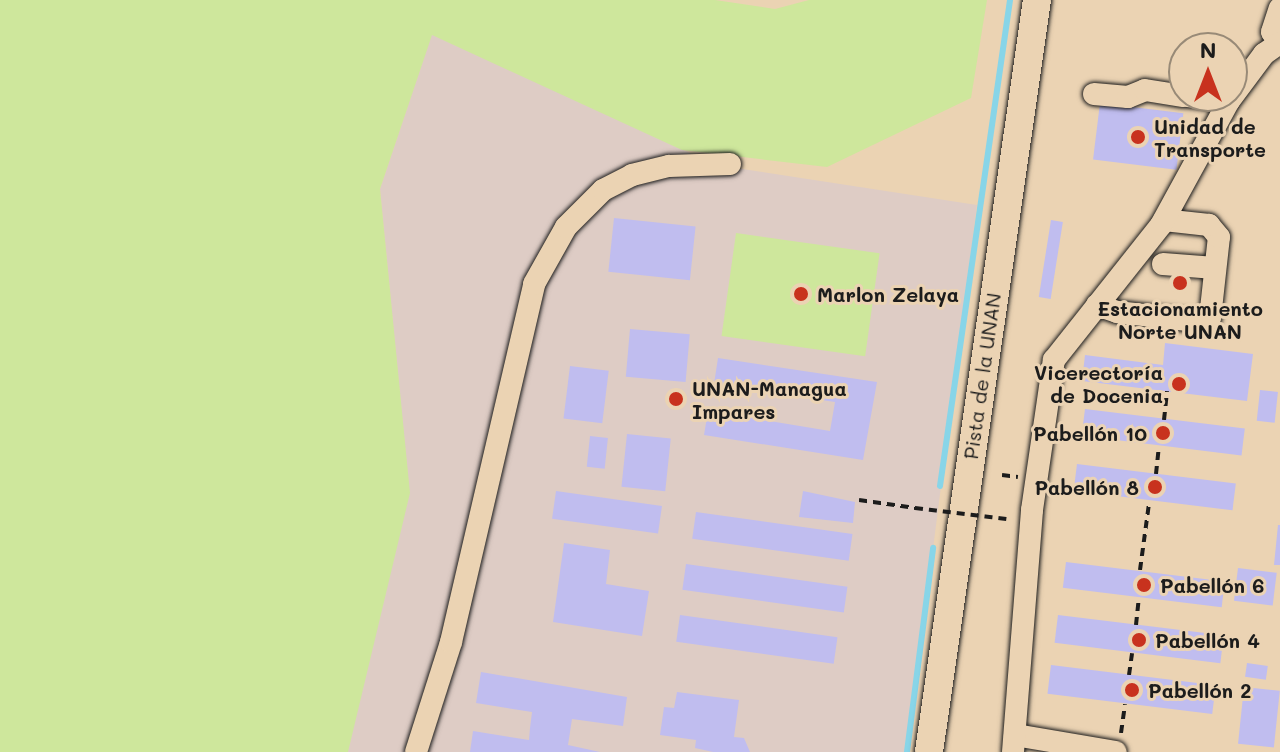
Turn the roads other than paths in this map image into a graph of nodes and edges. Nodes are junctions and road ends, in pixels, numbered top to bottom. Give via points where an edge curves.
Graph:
1 (1037, 0) edge
2 (1280, 8) edge
3 (1280, 43) edge
4 (1248, 75) edge
5 (1168, 93) edge
6 (1094, 94) dead end
7 (1223, 112) edge
8 (730, 164) dead end
9 (1164, 220) junction
10 (1163, 264) dead end
11 (1215, 268) junction
12 (1097, 305) junction
13 (1014, 744) edge
14 (1118, 746) edge
15 (416, 752) edge
16 (929, 752) edge

1 - 16 main road, Pista de la UNAN
2 - 3 street via 1272,32
3 - 4 street
5 - 6 street
7 - 9 street
8 - 15 street via 669,166 632,175 603,190 566,227 534,284 451,642
9 - 11 street via 1214,228 1219,237
9 - 12 street
10 - 11 street
11 - 12 street via 1210,318 1205,322
12 - 13 street via 1054,360 1030,525
13 - 14 street

